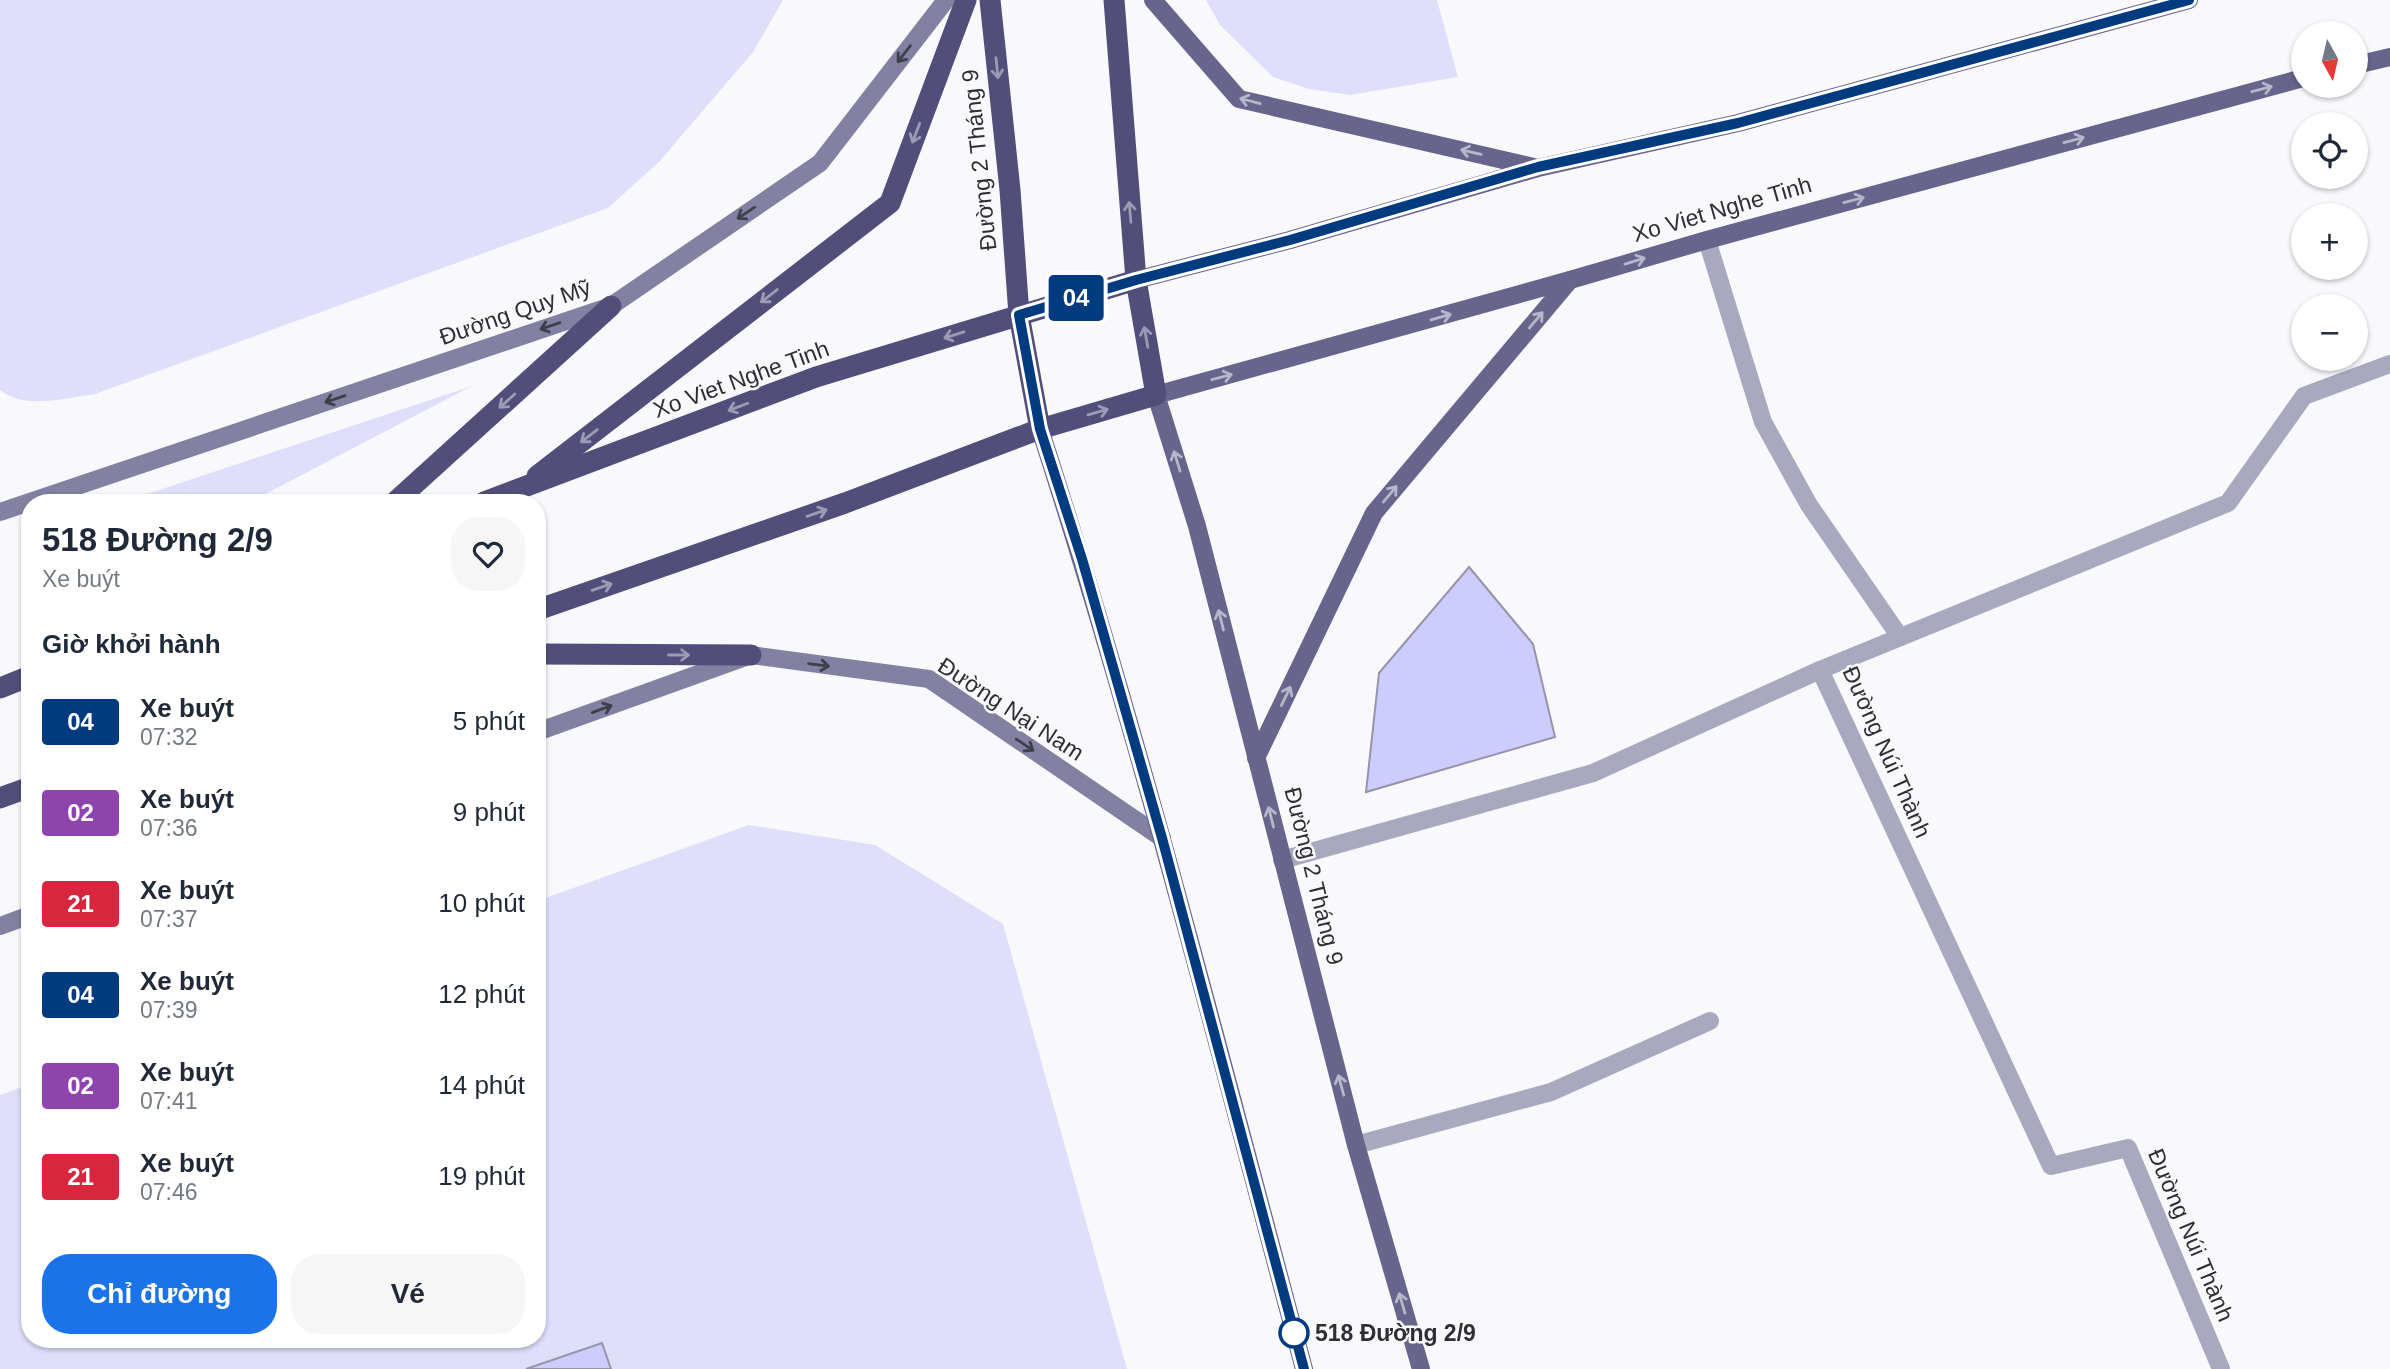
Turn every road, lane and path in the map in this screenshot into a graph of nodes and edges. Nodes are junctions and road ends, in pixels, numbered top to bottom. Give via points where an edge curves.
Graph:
1 (946, 0) edge
2 (966, 0) edge
3 (990, 0) edge
4 (1114, 0) edge
5 (1153, 0) edge
6 (2189, 0) edge
7 (2390, 57) edge
8 (2368, 62) edge
9 (2291, 81) edge
10 (1538, 167) junction
11 (1707, 240) junction
12 (1136, 280) junction
13 (1570, 280) junction
14 (611, 306) junction
15 (1019, 315) junction
16 (2390, 364) edge
17 (1156, 395) junction
18 (1040, 429) junction
19 (518, 491) junction
20 (53, 494) edge
21 (405, 494) edge
22 (509, 494) edge
23 (21, 505) edge
24 (0, 512) edge
25 (546, 607) edge
26 (1900, 637) junction
27 (546, 654) edge
28 (751, 655) junction
29 (1820, 670) junction
30 (21, 680) edge
31 (0, 688) edge
32 (546, 729) edge
33 (1256, 758) junction
34 (21, 791) edge
35 (0, 799) edge
36 (1162, 838) junction
37 (1282, 860) junction
38 (21, 918) edge
39 (0, 926) edge
40 (1710, 1021) dead end
41 (1356, 1145) junction
42 (1304, 1369) edge
43 (1421, 1369) edge
44 (2221, 1369) edge

1 -> 14 street, Đường Quy Mỹ via 820,163
2 -> 19 highway via 890,203
3 -> 15 highway, Đường 2 Tháng 9
12 -> 4 highway
10 -> 5 main road via 1239,99
6 - 10 main road via 1738,123
7 - 8 main road
11 -> 9 main road, Xo Viet Nghe Tinh
10 - 12 main road
13 -> 11 main road, Xo Viet Nghe Tinh
11 - 26 street via 1763,422 1809,505
12 - 15 highway, Xo Viet Nghe Tinh
17 -> 12 highway
17 -> 13 main road, Xo Viet Nghe Tinh
33 -> 13 main road via 1374,513
14 -> 20 street, Đường Quy Mỹ
14 -> 21 highway
15 - 18 highway, Đường 2 Tháng 9
15 -> 19 highway, Xo Viet Nghe Tinh via 816,377
16 - 26 street, Đường Núi Thành via 2304,396 2228,503
18 -> 17 highway
33 -> 17 main road, Đường 2 Tháng 9 via 1198,526
25 -> 18 highway via 845,503
18 - 36 main road
19 - 22 highway, Xo Viet Nghe Tinh
23 -> 24 street, Đường Quy Mỹ
26 - 29 street, Đường Núi Thành
27 -> 28 highway
32 -> 28 street, Đường Nại Nam
28 -> 36 street, Đường Nại Nam via 929,679
29 - 37 street via 1593,773
29 - 44 street, Đường Núi Thành via 2050,1166 2128,1148
30 - 31 highway
37 -> 33 main road, Đường 2 Tháng 9
34 - 35 highway
36 - 42 main road
41 -> 37 main road, Đường 2 Tháng 9
38 - 39 street
40 - 41 street via 1551,1092
43 -> 41 main road, Đường 2 Tháng 9

